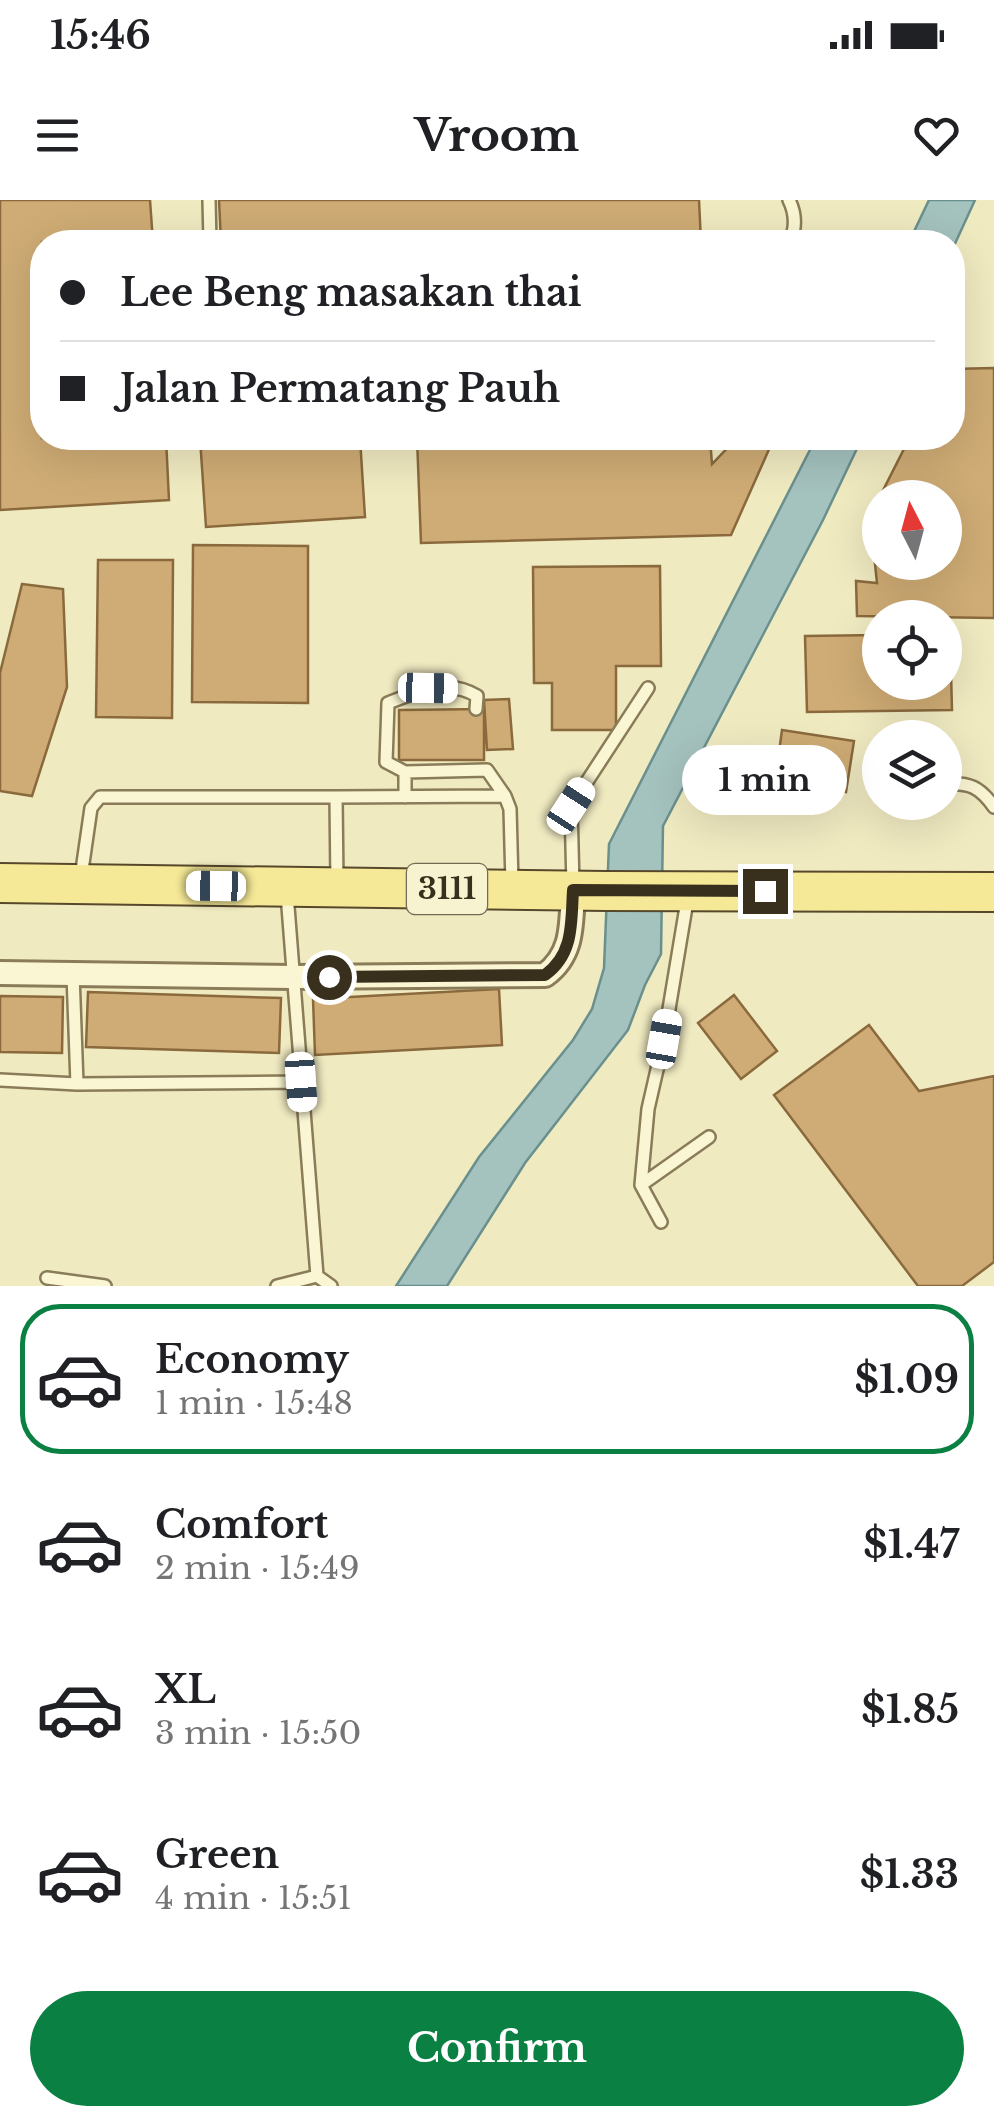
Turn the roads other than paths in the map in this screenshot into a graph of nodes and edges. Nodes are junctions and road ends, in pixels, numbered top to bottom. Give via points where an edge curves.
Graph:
1 (208, 200) edge
2 (788, 200) edge
3 (209, 230) edge
4 (795, 230) edge
5 (648, 688) dead end
6 (476, 710) dead end
7 (406, 772) junction
8 (962, 784) edge
9 (505, 796) junction
10 (336, 797) junction
11 (405, 797) junction
12 (994, 807) edge
13 (0, 883) edge
14 (80, 884) junction
15 (287, 886) junction
16 (336, 887) junction
17 (512, 890) junction
18 (590, 891) junction
19 (684, 891) junction
20 (994, 892) edge
21 (0, 973) edge
22 (73, 974) junction
23 (293, 977) junction
24 (0, 1080) edge
25 (301, 1082) junction
26 (77, 1084) junction
27 (710, 1137) dead end
28 (641, 1185) junction
29 (661, 1222) dead end
30 (317, 1276) junction
31 (47, 1278) dead end
32 (105, 1286) edge
33 (277, 1286) edge
34 (331, 1286) edge

1 - 3 lane
2 - 4 lane
5 - 18 lane via 571,806
6 - 7 lane via 477,696 466,689 428,688 388,703 386,762
7 - 9 lane via 482,765
7 - 11 lane
8 - 12 lane via 978,787
9 - 11 lane
9 - 17 lane
10 - 11 lane
10 - 14 lane via 100,797 91,808
10 - 16 lane
13 - 14 main road, 3111
14 - 15 main road, 3111
15 - 16 main road, 3111
15 - 23 lane
16 - 17 main road, 3111
17 - 18 main road, 3111
18 - 19 main road, 3111
18 - 23 street via 570,945 545,975
19 - 20 main road, 3111
19 - 28 lane
21 - 22 street
22 - 23 street
22 - 26 lane
23 - 25 lane
24 - 26 lane
25 - 26 lane
25 - 30 lane
27 - 28 lane
28 - 29 lane
30 - 33 lane
30 - 34 lane
31 - 32 lane

